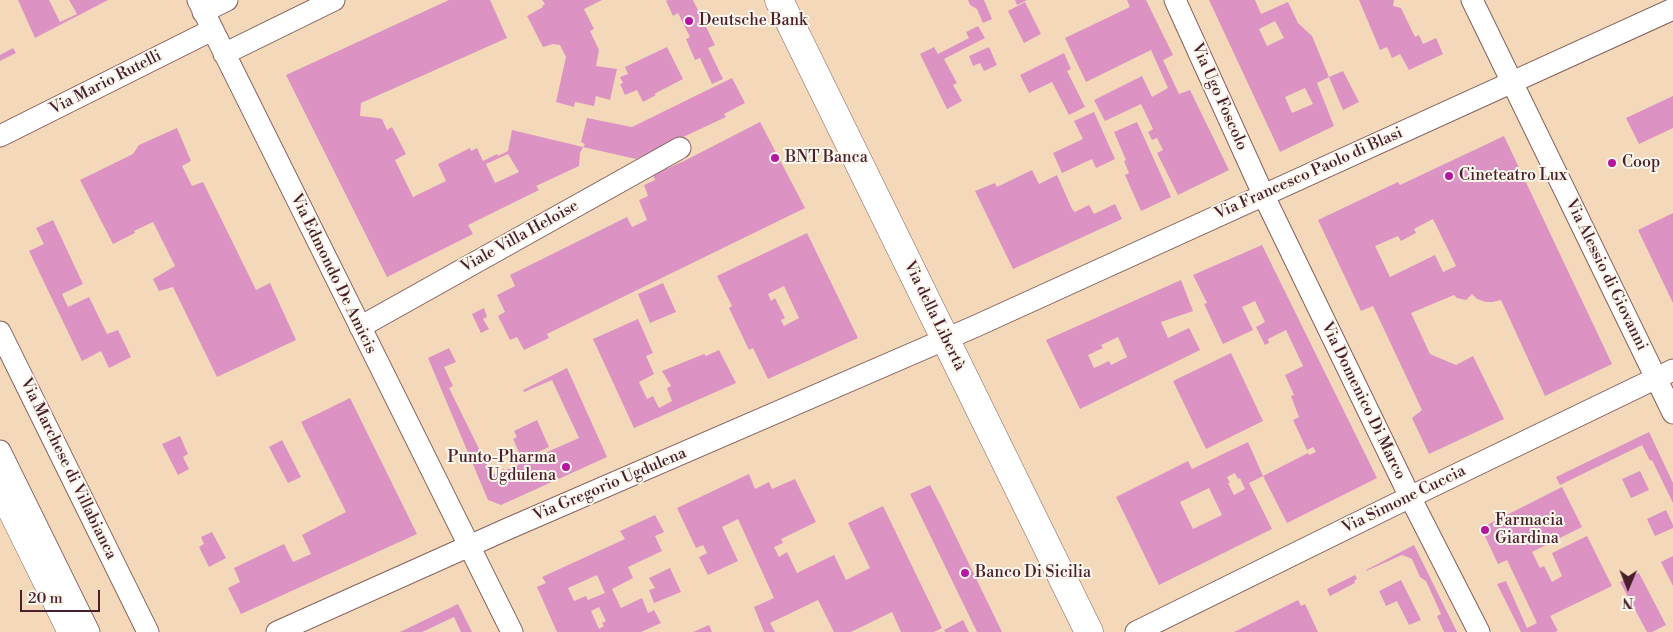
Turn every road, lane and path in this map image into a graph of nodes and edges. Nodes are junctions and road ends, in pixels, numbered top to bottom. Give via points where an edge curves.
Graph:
1 (228, 0) edge
2 (334, 0) edge
3 (779, 0) edge
4 (1175, 0) edge
5 (1472, 0) edge
6 (1673, 10) edge
7 (205, 14) edge
8 (224, 54) junction
9 (1512, 82) junction
10 (0, 136) edge
11 (680, 148) dead end
12 (1263, 194) junction
13 (360, 327) junction
14 (0, 332) edge
15 (945, 339) junction
16 (1664, 374) edge
17 (1673, 413) edge
18 (0, 451) edge
19 (0, 486) edge
20 (1410, 497) junction
21 (469, 546) junction
22 (72, 632) edge
23 (89, 632) edge
24 (148, 632) edge
25 (277, 632) edge
26 (512, 632) edge
27 (1088, 632) edge
28 (1136, 632) edge
29 (1480, 632) edge

1 - 7 street, Via Mario Rutelli
2 - 8 street
3 - 15 street, Via della Libertà
4 - 12 street, Via Ugo Foscolo
5 - 9 street, Via Alessio di Giovanni
6 - 9 street, Via Francesco Paolo di Blasi
7 - 8 street, Via Edmondo De Amicis
7 - 10 street, Via Mario Rutelli
8 - 13 street, Via Edmondo De Amicis
9 - 12 street, Via Francesco Paolo di Blasi
9 - 16 street, Via Alessio di Giovanni
11 - 13 street, Viale Villa Heloise
12 - 15 street, Via Francesco Paolo di Blasi
12 - 20 street, Via Domenico Di Marco
13 - 21 street, Via Edmondo De Amicis
14 - 24 street, Via Marchese di Villabianca
15 - 21 street, Via Gregorio Ugdulena
15 - 27 street, Via della Libertà
16 - 17 street, Via Alessio di Giovanni
16 - 20 street, Via Simone Cuccia
18 - 23 street
19 - 22 street
20 - 28 street, Via Simone Cuccia
20 - 29 street, Via Domenico Di Marco
21 - 25 street, Via Gregorio Ugdulena
21 - 26 street, Via Edmondo De Amicis

